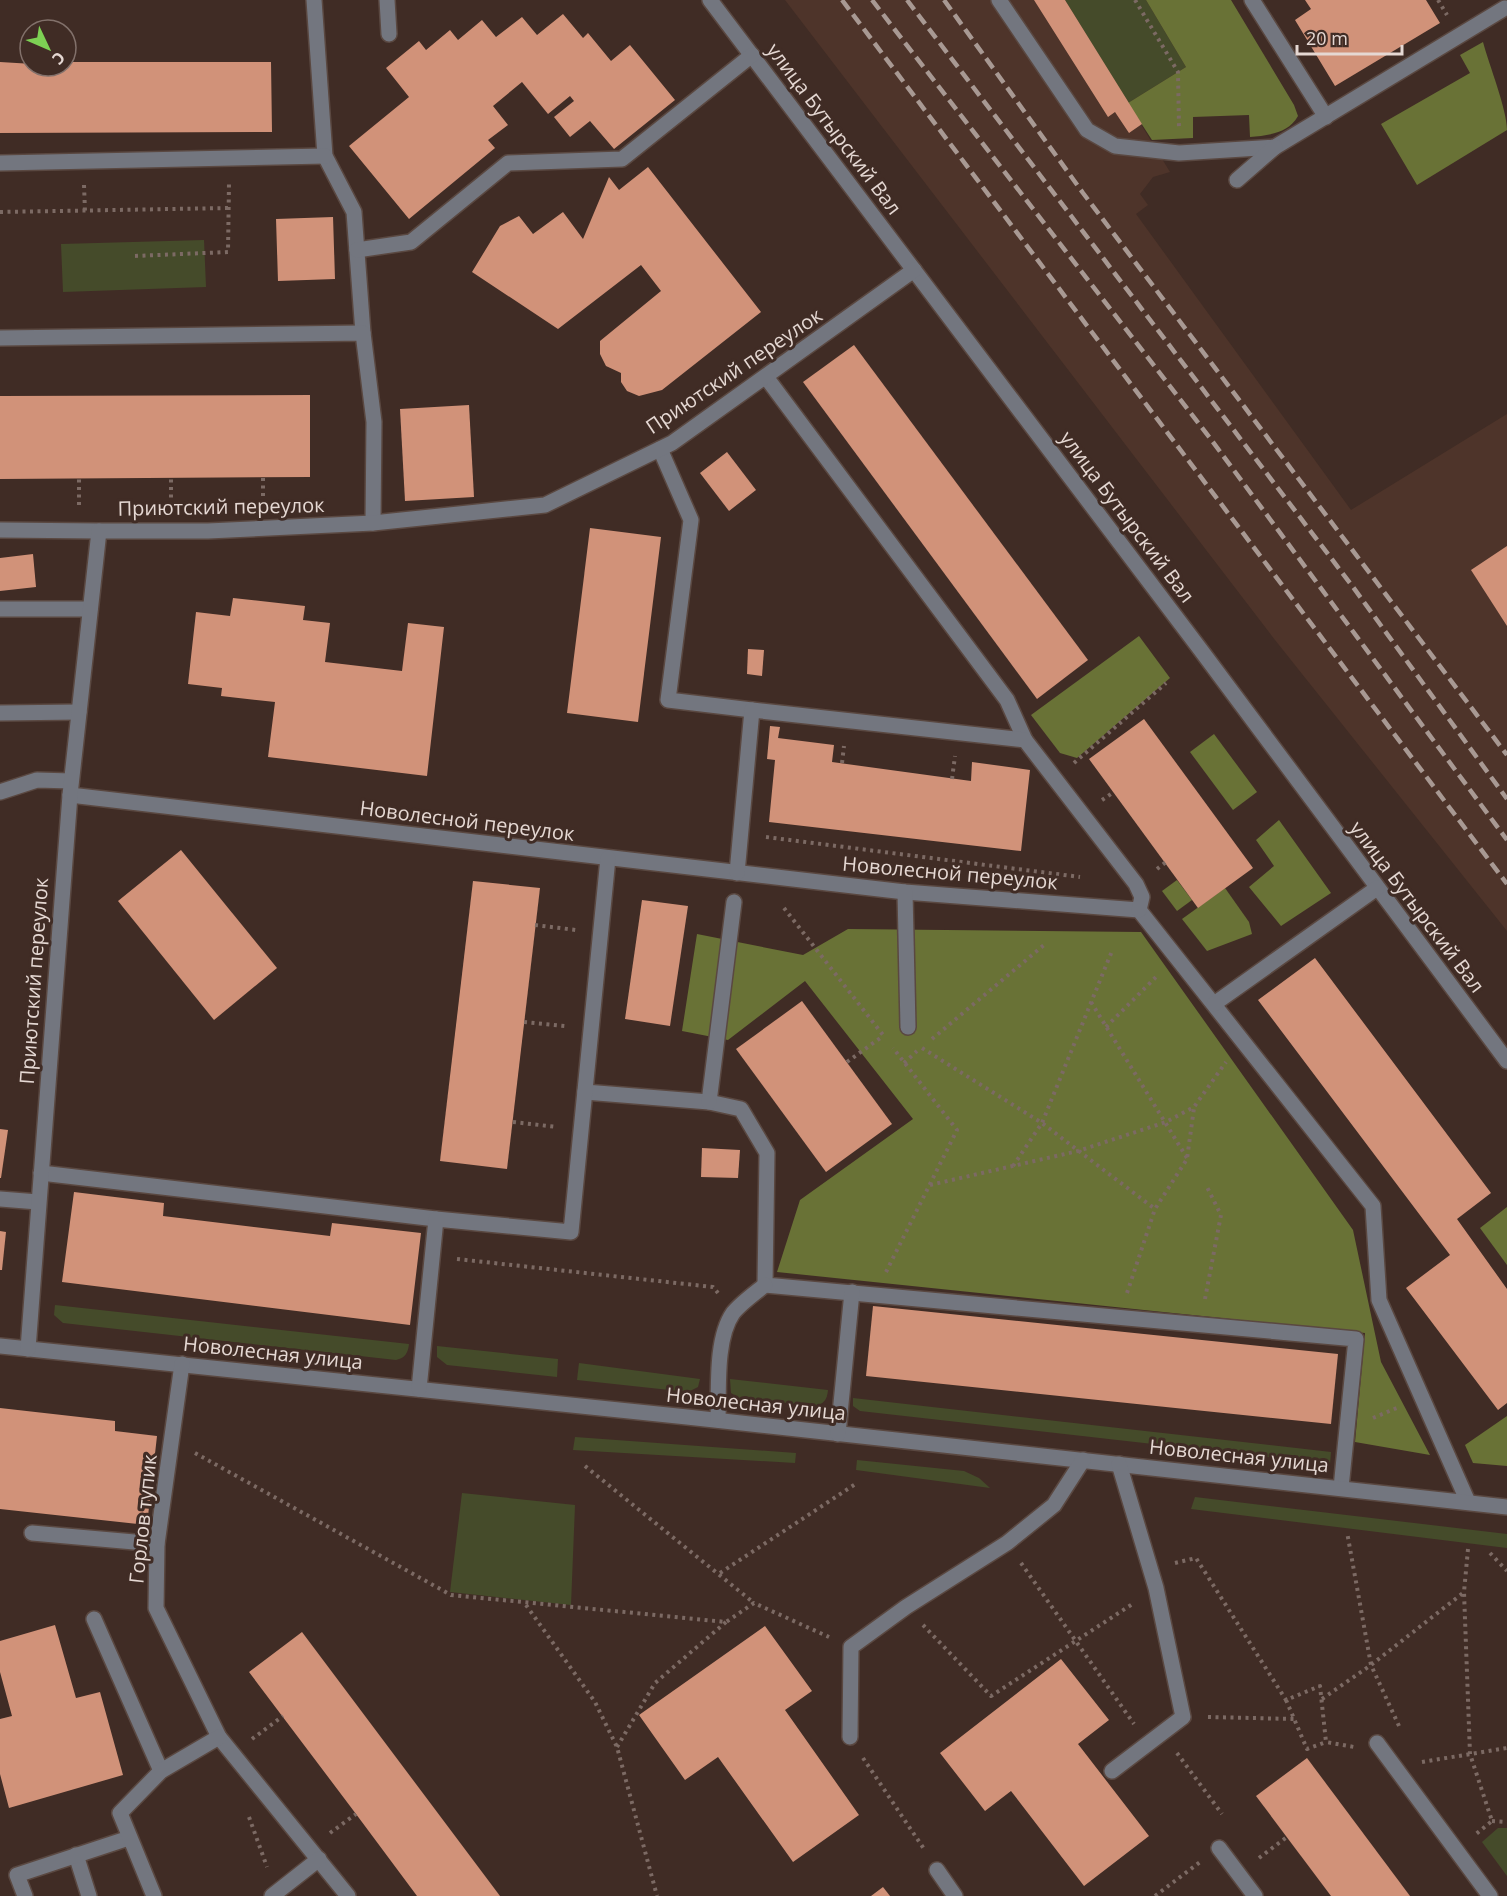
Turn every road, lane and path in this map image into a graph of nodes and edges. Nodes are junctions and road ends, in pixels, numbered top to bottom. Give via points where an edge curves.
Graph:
1 (314, 0) edge
2 (387, 0) edge
3 (710, 0) edge
4 (999, 0) edge
5 (1135, 0) edge
6 (1252, 0) edge
7 (1504, 7) edge
8 (389, 34) dead end
9 (752, 55) junction
10 (1326, 117) junction
11 (1275, 147) junction
12 (1179, 153) junction
13 (325, 156) junction
14 (229, 158) junction
15 (0, 163) edge
16 (1237, 180) dead end
17 (229, 208) junction
18 (0, 212) edge
19 (357, 250) junction
20 (135, 256) dead end
21 (914, 270) junction
22 (363, 333) junction
23 (0, 338) edge
24 (766, 377) junction
25 (660, 449) junction
26 (79, 478) dead end
27 (171, 478) dead end
28 (263, 478) dead end
29 (263, 510) dead end
30 (79, 512) dead end
31 (171, 512) dead end
32 (374, 523) junction
33 (0, 530) edge
34 (99, 531) junction
35 (0, 609) edge
36 (90, 609) junction
37 (1167, 683) dead end
38 (752, 710) junction
39 (79, 712) junction
40 (0, 713) edge
41 (1024, 740) junction
42 (1055, 779) junction
43 (70, 788) junction
44 (0, 792) edge
45 (741, 834) junction
46 (608, 858) junction
47 (738, 873) junction
48 (1089, 878) dead end
49 (1377, 888) junction
50 (906, 891) junction
51 (734, 902) dead end
52 (784, 908) dead end
53 (1139, 910) junction
54 (535, 925) dead end
55 (601, 933) junction
56 (1044, 945) dead end
57 (1112, 951) dead end
58 (1177, 957) junction
59 (1091, 1002) junction
60 (1214, 1004) junction
61 (524, 1022) dead end
62 (908, 1027) joint
63 (1106, 1027) junction
64 (592, 1030) junction
65 (883, 1036) junction
66 (1242, 1040) junction
67 (922, 1047) junction
68 (847, 1062) dead end
69 (1507, 1062) edge
70 (904, 1063) junction
71 (585, 1092) junction
72 (709, 1102) junction
73 (1194, 1107) junction
74 (513, 1122) dead end
75 (1166, 1122) junction
76 (1042, 1123) junction
77 (581, 1130) junction
78 (1078, 1151) junction
79 (1187, 1159) junction
80 (1013, 1166) junction
81 (41, 1173) junction
82 (929, 1185) junction
83 (1207, 1187) dead end
84 (0, 1199) edge
85 (38, 1202) junction
86 (1155, 1209) junction
87 (436, 1219) junction
88 (432, 1256) junction
89 (765, 1285) junction
90 (852, 1292) junction
91 (875, 1294) junction
92 (734, 1312) junction
93 (1119, 1316) junction
94 (1200, 1323) junction
95 (0, 1346) edge
96 (28, 1349) junction
97 (182, 1364) junction
98 (419, 1389) junction
99 (1422, 1397) junction
100 (718, 1420) junction
101 (1347, 1429) junction
102 (838, 1434) junction
103 (173, 1441) junction
104 (1083, 1460) junction
105 (1119, 1464) junction
106 (585, 1466) dead end
107 (857, 1484) dead end
108 (1341, 1488) junction
109 (1468, 1502) junction
110 (1507, 1507) edge
111 (1347, 1532) dead end
112 (32, 1533) dead end
113 (157, 1544) junction
114 (1007, 1544) junction
115 (1468, 1549) dead end
116 (1490, 1552) dead end
117 (1151, 1569) junction
118 (1507, 1571) edge
119 (720, 1573) junction
120 (1156, 1588) junction
121 (1464, 1592) junction
122 (754, 1603) junction
123 (525, 1604) junction
124 (906, 1607) junction
125 (94, 1619) dead end
126 (726, 1622) junction
127 (1076, 1641) junction
128 (851, 1647) junction
129 (1371, 1665) junction
130 (1286, 1700) junction
131 (1322, 1700) junction
132 (283, 1716) dead end
133 (1183, 1717) junction
134 (1294, 1719) junction
135 (1401, 1730) dead end
136 (1162, 1733) junction
137 (219, 1737) junction
138 (849, 1737) joint
139 (1326, 1742) junction
140 (1377, 1743) joint
141 (1148, 1744) junction
142 (617, 1748) junction
143 (1507, 1748) edge
144 (234, 1753) junction
145 (1470, 1754) junction
146 (1394, 1766) junction
147 (161, 1771) junction
148 (1112, 1771) dead end
149 (356, 1814) dead end
150 (1222, 1814) dead end
151 (1492, 1821) junction
152 (1507, 1822) edge
153 (129, 1838) junction
154 (1287, 1838) dead end
155 (1219, 1848) joint
156 (1455, 1849) junction
157 (314, 1853) junction
158 (76, 1855) junction
159 (1256, 1861) dead end
160 (938, 1870) joint
161 (275, 1895) edge
162 (25, 1896) edge
163 (89, 1896) edge
164 (154, 1896) edge
165 (348, 1896) edge
166 (657, 1896) edge
167 (955, 1896) edge
168 (1155, 1896) edge
169 (1255, 1896) edge
170 (1490, 1896) edge

1 - 13 street
2 - 8 street
3 - 9 street, улица Бутырский Вал
4 - 12 street via 1087,130 1115,146
5 - 12 path via 1178,72
6 - 10 street
7 - 10 street
9 - 19 street via 622,159 508,163 411,242
9 - 21 street, улица Бутырский Вал
10 - 11 street
11 - 12 street
11 - 16 street
13 - 14 street
13 - 19 street via 354,212
14 - 15 street
14 - 17 path
17 - 18 path
17 - 20 path via 228,252
19 - 22 street
21 - 24 street, Приютский переулок
21 - 49 street, улица Бутырский Вал
22 - 23 street
22 - 32 street via 374,422
24 - 25 street, Приютский переулок
24 - 41 street via 1007,700
25 - 32 street, Приютский переулок via 545,504
25 - 38 street via 691,520 668,700
26 - 30 path
27 - 31 path
28 - 29 path
32 - 34 street, Приютский переулок via 208,531
33 - 34 street
34 - 36 street, Приютский переулок
35 - 36 street
36 - 39 street, Приютский переулок
37 - 42 path
38 - 41 street
38 - 45 street
39 - 40 street
39 - 43 street, Приютский переулок
41 - 42 street
42 - 53 street via 1136,884 1142,897
43 - 44 street, Новолесной переулок via 37,780
43 - 46 street, Новолесной переулок
43 - 81 street, Приютский переулок
45 - 47 street
45 - 48 path
46 - 47 street, Новолесной переулок
46 - 55 street
47 - 50 street, Новолесной переулок
49 - 60 street
49 - 69 street, улица Бутырский Вал
50 - 53 street, Новолесной переулок
50 - 62 street
51 - 72 street
52 - 65 path
53 - 58 street
54 - 55 path
55 - 64 street
56 - 67 path
57 - 59 path
58 - 60 street
58 - 63 path
59 - 63 path
59 - 76 path
60 - 66 street
61 - 64 path
62 - 67 path
63 - 75 path
64 - 71 street
65 - 68 path
65 - 70 path
66 - 73 path
66 - 99 street via 1373,1206 1379,1300
67 - 70 path
67 - 76 path
70 - 82 path via 957,1130
71 - 72 street
71 - 77 street
72 - 89 street via 741,1109 767,1153
73 - 75 path
73 - 79 path
74 - 77 path
75 - 78 path
75 - 79 path
76 - 78 path
76 - 80 path
77 - 87 street via 571,1232
78 - 80 path
78 - 86 path
79 - 86 path
80 - 82 path
81 - 85 street, Приютский переулок
81 - 87 street
82 - 91 path
83 - 94 path via 1221,1215
84 - 85 street
85 - 96 street, Приютский переулок
86 - 93 path
87 - 88 street
88 - 92 path via 713,1287
88 - 98 street
89 - 90 street
89 - 92 street
90 - 91 street
90 - 102 street
91 - 93 street
92 - 100 street via 725,1329
93 - 94 street
94 - 101 street via 1356,1339
95 - 96 street, Новолесная улица
96 - 97 street, Новолесная улица
97 - 98 street, Новолесная улица
97 - 103 street, Горлов тупик
98 - 100 street, Новолесная улица
99 - 101 path
99 - 109 street
100 - 102 street, Новолесная улица
101 - 108 street
102 - 104 street, Новолесная улица
103 - 113 street, Горлов тупик
103 - 123 path via 451,1595
104 - 105 street, Новолесная улица
104 - 114 street via 1054,1505
105 - 108 street, Новолесная улица
105 - 117 street
106 - 119 path
107 - 119 path
108 - 109 street, Новолесная улица
109 - 110 street, Новолесная улица
111 - 129 path
112 - 113 street
113 - 137 street, Горлов тупик via 156,1608
114 - 124 street
114 - 127 path
115 - 121 path
116 - 118 path
117 - 120 street
117 - 130 path via 1196,1558
119 - 122 path
120 - 127 path
120 - 133 street
121 - 129 path
121 - 145 path
122 - 126 path
122 - 128 path
123 - 126 path
123 - 142 path via 595,1702
124 - 127 path via 991,1696
124 - 128 street
125 - 147 street
126 - 142 path via 655,1683
127 - 141 path
128 - 138 street
129 - 131 path
129 - 135 path
130 - 131 path via 1320,1686
130 - 134 path
131 - 139 path
132 - 144 path
133 - 134 path
133 - 136 street
134 - 139 path via 1307,1749
136 - 141 street
136 - 150 path
137 - 144 street, Горлов тупик
137 - 147 street
138 - 160 path
139 - 140 path via 1352,1747
140 - 146 street
141 - 148 street
142 - 166 path
143 - 145 path
144 - 157 street, Горлов тупик
145 - 146 path
145 - 151 path
146 - 156 street
147 - 153 street via 120,1813
149 - 157 path
151 - 152 path
151 - 156 path
153 - 158 street
153 - 164 street
154 - 159 path
155 - 168 path
155 - 169 street
156 - 170 street
157 - 161 street
157 - 165 street, Горлов тупик
158 - 162 street via 17,1875
158 - 163 street
160 - 167 street

